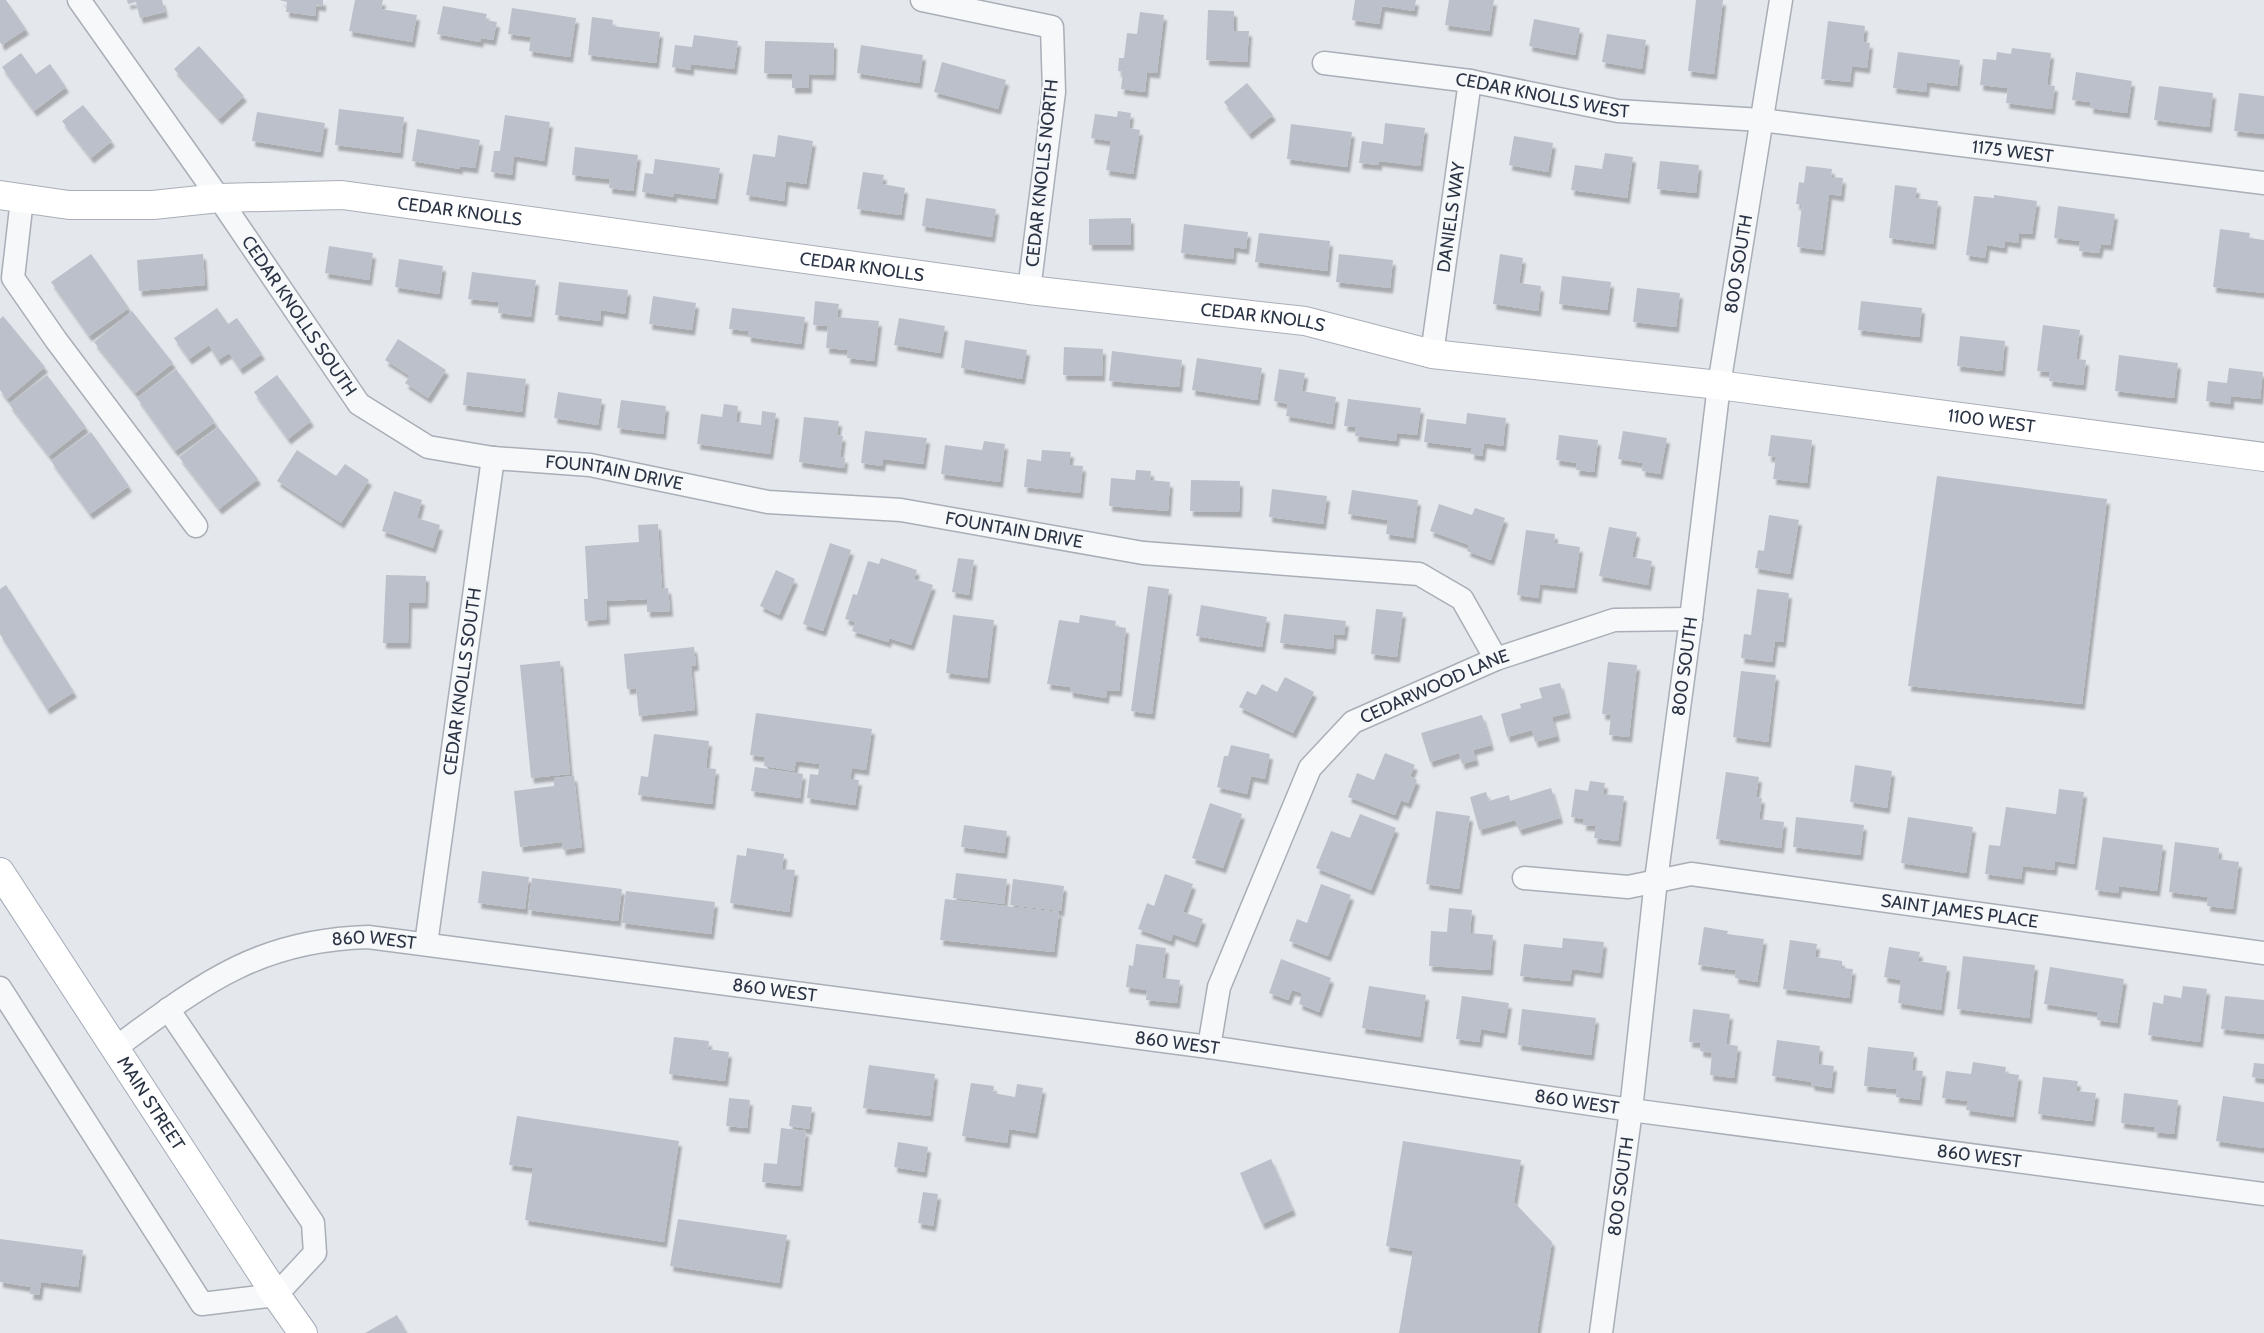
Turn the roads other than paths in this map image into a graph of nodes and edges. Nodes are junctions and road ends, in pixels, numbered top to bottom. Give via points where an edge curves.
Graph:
1 (79, 0) edge
2 (922, 0) edge
3 (1781, 0) edge
4 (1324, 64) dead end
5 (1470, 81) junction
6 (1762, 120) junction
7 (2264, 184) edge
8 (11, 197) edge
9 (219, 198) junction
10 (1029, 290) junction
11 (1432, 354) junction
12 (1719, 385) junction
13 (2264, 457) edge
14 (493, 458) junction
15 (196, 526) dead end
16 (1691, 619) junction
17 (1496, 659) junction
18 (1524, 878) dead end
19 (1656, 880) junction
20 (5, 889) edge
21 (426, 944) junction
22 (2264, 953) edge
23 (0, 988) edge
24 (168, 1009) junction
25 (1209, 1046) junction
26 (115, 1048) junction
27 (1631, 1110) junction
28 (2264, 1194) edge
29 (276, 1295) junction
30 (303, 1333) edge
31 (1601, 1333) edge

1 - 9 street, CEDAR KNOLLS SOUTH
2 - 10 street, CEDAR KNOLLS NORTH via 1052,27 1054,92
3 - 6 street, 800 SOUTH
4 - 5 street, CEDAR KNOLLS WEST
5 - 6 street, CEDAR KNOLLS WEST via 1618,110
5 - 11 street, DANIELS WAY
6 - 7 street, 1175 WEST
6 - 12 street, 800 SOUTH
8 - 9 street, CEDAR KNOLLS via 69,205 153,205
8 - 15 street via 13,278
9 - 10 street, CEDAR KNOLLS via 342,195
9 - 14 street, CEDAR KNOLLS SOUTH via 359,404 428,447
10 - 11 street, CEDAR KNOLLS via 1305,321
11 - 12 street, CEDAR KNOLLS
12 - 13 street, 1100 WEST
12 - 16 street, 800 SOUTH
14 - 17 street, FOUNTAIN DRIVE via 590,465 768,502 901,510 1143,553 1419,574 1462,599
14 - 21 street, CEDAR KNOLLS SOUTH
16 - 17 street, CEDARWOOD LANE via 1614,620
16 - 19 street, 800 SOUTH
17 - 25 street, CEDARWOOD LANE via 1353,722 1310,768 1219,987
18 - 19 street, SAINT JAMES PLACE via 1628,887
19 - 22 street, SAINT JAMES PLACE via 1691,874
19 - 27 street, 800 SOUTH
20 - 26 street, MAIN STREET
21 - 24 street, 860 WEST via 368,937 313,941 259,957 219,975
21 - 25 street, 860 WEST
23 - 29 street via 202,1304
24 - 26 street, 860 WEST
24 - 29 street via 313,1223 315,1253
25 - 27 street, 860 WEST
26 - 29 street, MAIN STREET
27 - 28 street, 860 WEST
27 - 31 street, 800 SOUTH
29 - 30 street, MAIN STREET

